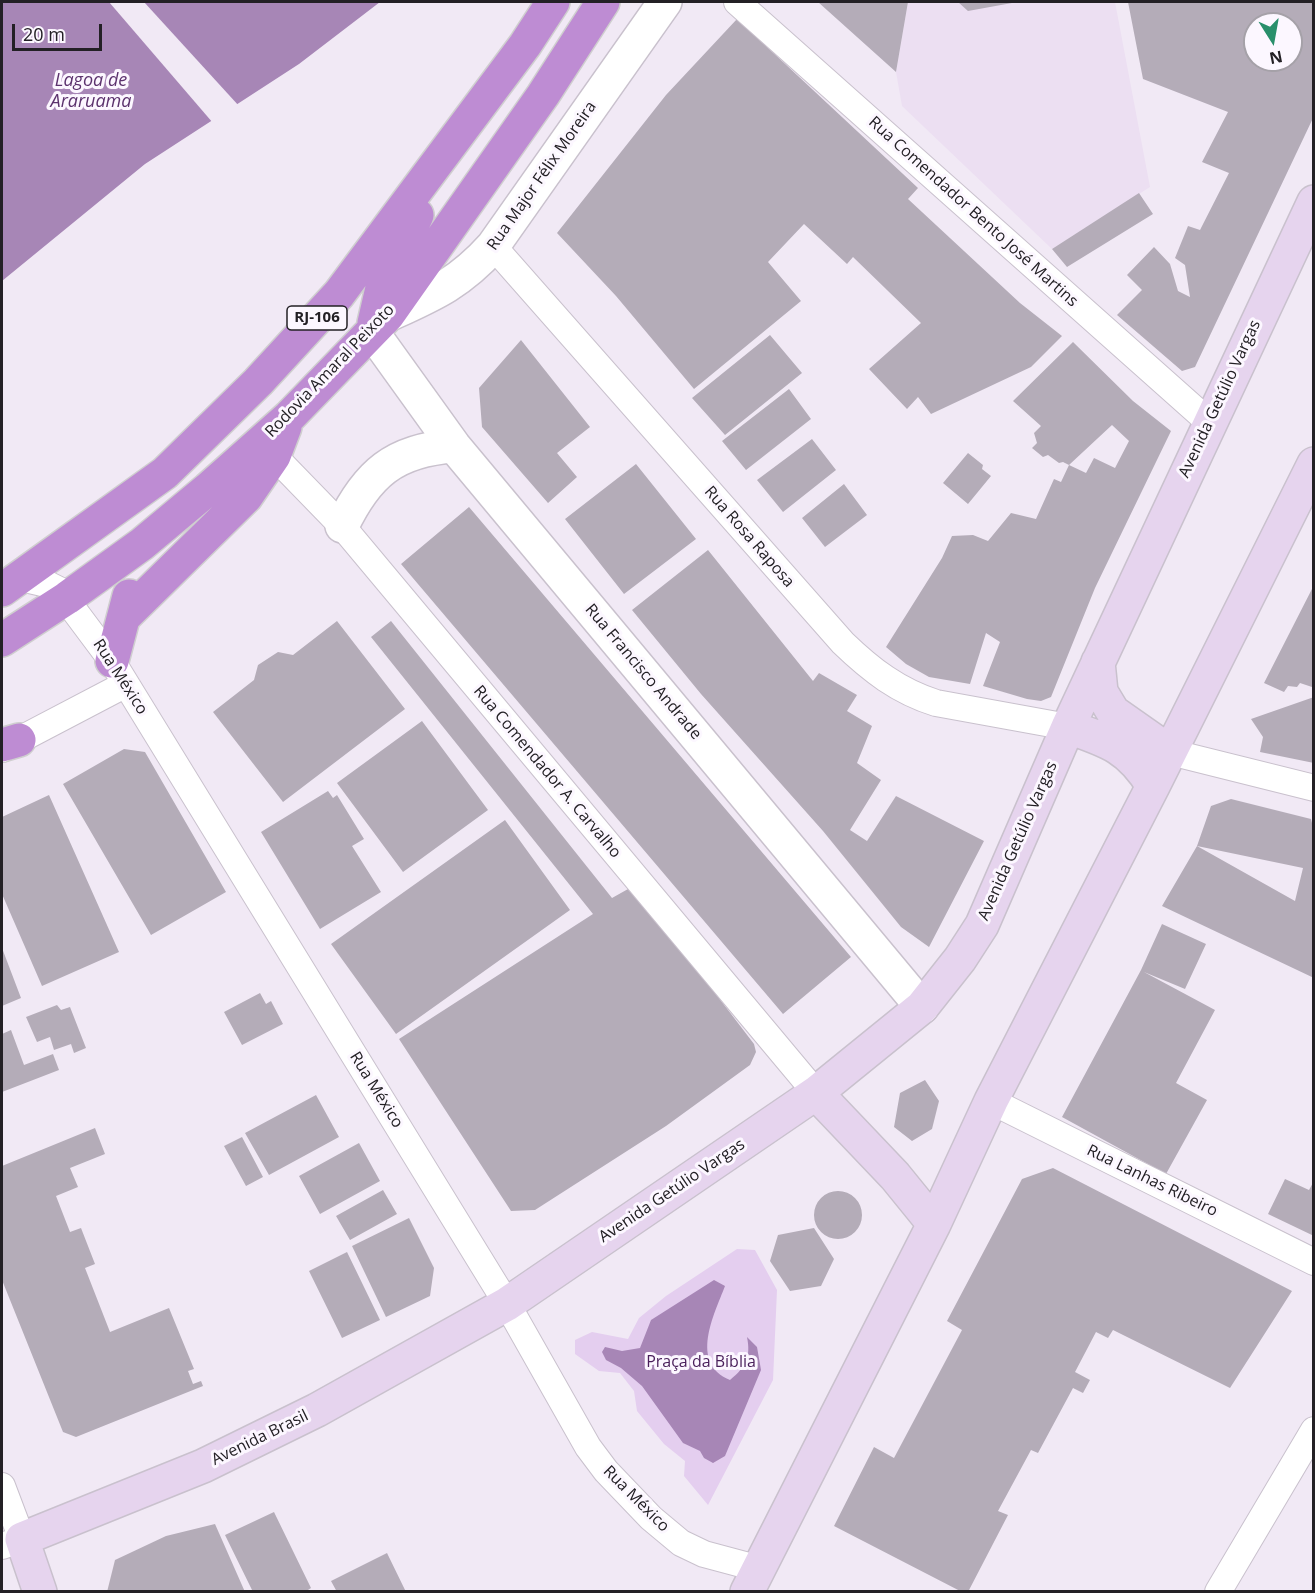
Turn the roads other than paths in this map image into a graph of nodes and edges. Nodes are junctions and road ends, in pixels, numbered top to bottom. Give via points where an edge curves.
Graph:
1 (554, 2) edge
2 (603, 2) edge
3 (665, 2) edge
4 (737, 2) edge
5 (525, 45) junction
6 (1314, 202) edge
7 (493, 246) junction
8 (380, 324) junction
9 (289, 417) junction
10 (1209, 422) junction
11 (454, 446) junction
12 (274, 456) junction
13 (1314, 464) edge
14 (342, 526) junction
15 (142, 544) junction
16 (11, 584) edge
17 (67, 598) junction
18 (125, 616) junction
19 (2, 640) edge
20 (1098, 662) junction
21 (119, 672) junction
22 (1068, 727) junction
23 (7, 745) edge
24 (1170, 752) junction
25 (1153, 786) junction
26 (1314, 788) edge
27 (922, 1007) junction
28 (816, 1093) junction
29 (991, 1101) junction
30 (934, 1224) junction
31 (1314, 1262) edge
32 (507, 1304) junction
33 (1314, 1430) edge
34 (2, 1485) edge
35 (12, 1543) edge
36 (753, 1580) edge
37 (40, 1592) edge
38 (1218, 1592) edge

1 - 5 highway, RJ-106
2 - 8 highway, Rodovia Amaral Peixoto / RJ-106 via 543,95
3 - 7 street, Rua Major Félix Moreira
4 - 10 street, Rua Comendador Bento José Martins
5 - 8 highway via 489,122 416,216 398,249 382,288
5 - 16 highway, RJ-106 via 339,294 258,382 165,473
6 - 10 main road, Avenida Getúlio Vargas
7 - 8 street, Rua Major Félix Moreira via 473,269 448,287
7 - 22 street, Rua Rosa Raposa via 843,643 873,671 915,697
8 - 9 highway, Rodovia Amaral Peixoto / RJ-106
8 - 11 street, Rua Francisco Andrade
9 - 12 highway
9 - 15 highway, Rodovia Amaral Peixoto / RJ-106
10 - 20 main road, Avenida Getúlio Vargas
11 - 14 street via 419,451 387,465 355,499
11 - 27 street, Rua Francisco Andrade
12 - 14 street, Rua Comendador A. Carvalho
12 - 18 highway via 246,497
13 - 24 main road
14 - 28 street, Rua Comendador A. Carvalho
15 - 17 highway, Rodovia Amaral Peixoto / RJ-106
15 - 18 highway
16 - 17 street, Rua México via 47,584
17 - 19 highway, Rodovia Amaral Peixoto / RJ-106
17 - 21 street, Rua México
18 - 21 highway
20 - 22 main road, Avenida Getúlio Vargas
20 - 24 main road via 1101,692 1113,712
21 - 23 street
21 - 32 street, Rua México
22 - 25 main road via 1124,750 1140,765
22 - 27 main road, Avenida Getúlio Vargas via 982,925
24 - 25 main road
24 - 26 street
25 - 29 main road
27 - 28 main road, Avenida Getúlio Vargas
28 - 30 main road via 895,1176
28 - 32 main road, Avenida Getúlio Vargas
29 - 30 main road
29 - 31 street, Rua Lanhas Ribeiro
30 - 36 main road
32 - 35 main road, Avenida Brasil via 317,1410 203,1466
32 - 36 street, Rua México via 606,1472 681,1543
33 - 38 street
34 - 35 street
35 - 37 main road

